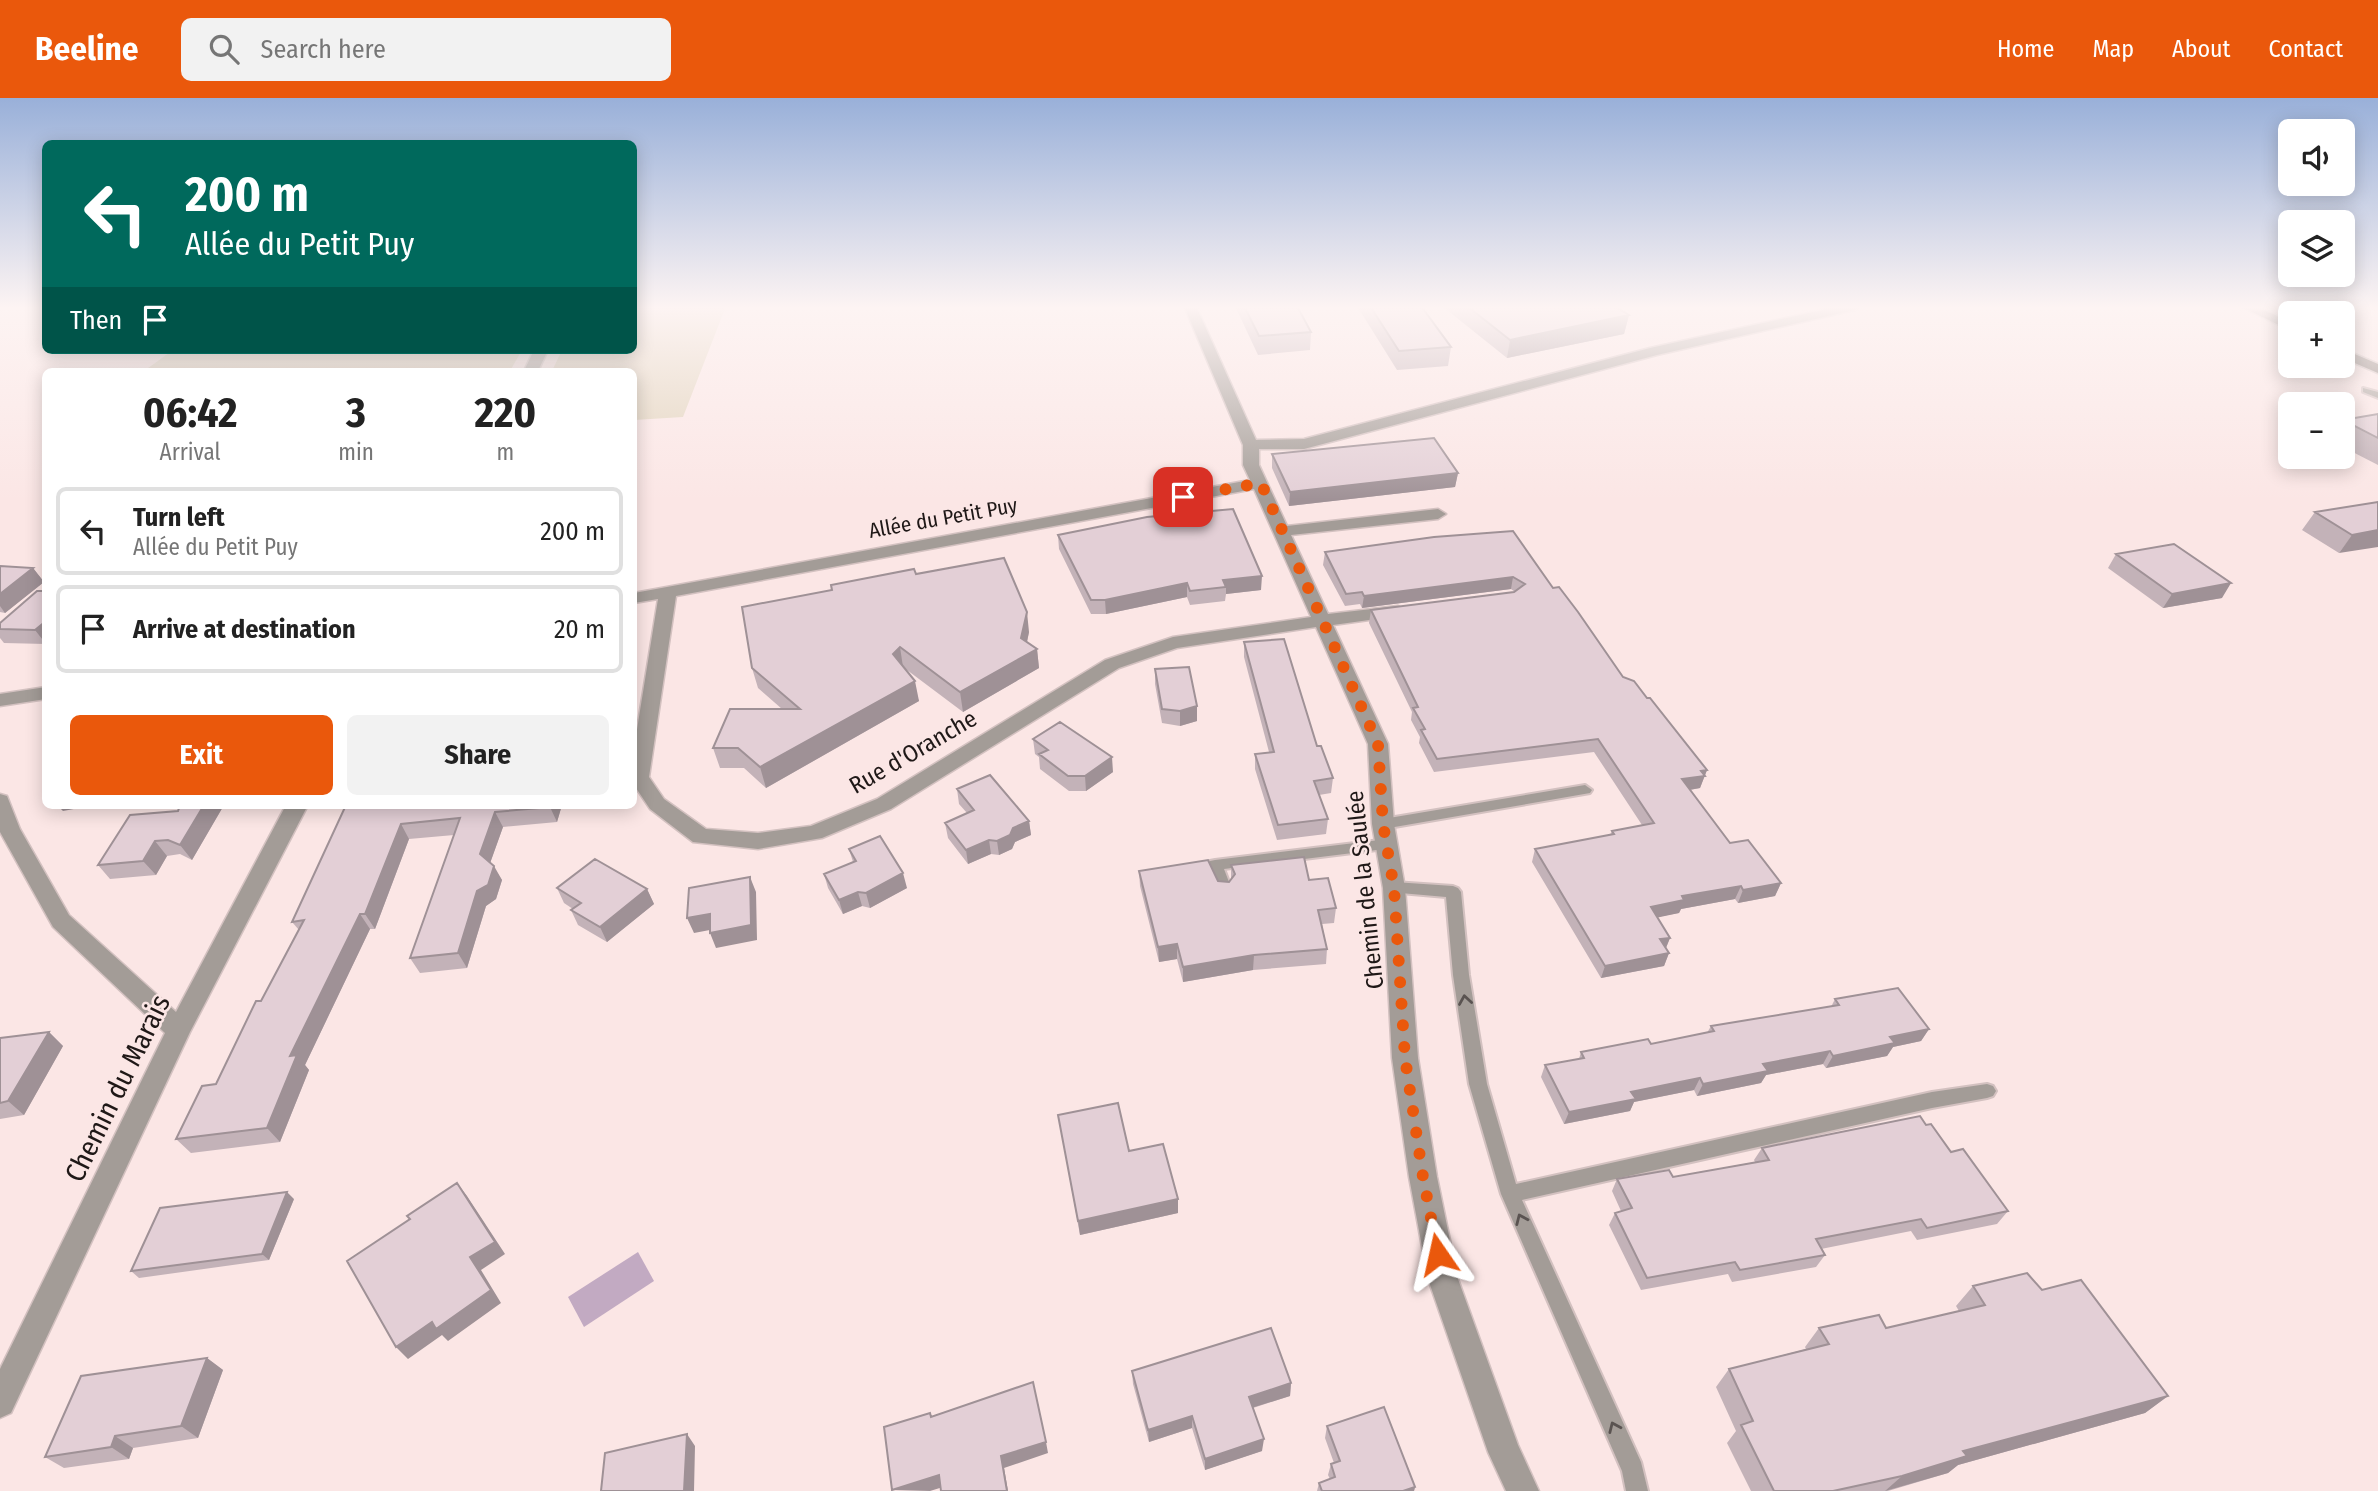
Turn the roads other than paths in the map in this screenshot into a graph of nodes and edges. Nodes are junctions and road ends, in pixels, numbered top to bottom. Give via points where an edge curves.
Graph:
1 (1219, 371) edge
2 (1579, 371) edge
3 (2366, 390) dead end
4 (2378, 395) edge
5 (1251, 445) junction
6 (1261, 483) junction
7 (1438, 514) dead end
8 (1282, 531) junction
9 (668, 592) junction
10 (637, 597) edge
11 (1416, 608) edge
12 (1321, 620) junction
13 (42, 694) edge
14 (0, 700) edge
15 (1585, 790) dead end
16 (0, 801) edge
17 (295, 809) edge
18 (1385, 834) junction
19 (1394, 888) junction
20 (1224, 890) edge
21 (179, 1030) junction
22 (1987, 1091) dead end
23 (1510, 1194) junction
24 (0, 1402) edge
25 (1523, 1491) edge
26 (1637, 1491) edge

1 - 5 street, Chemin de la Saulée
2 - 5 street via 1304,444
3 - 4 lane
5 - 6 street, Chemin de la Saulée via 1251,465
6 - 8 street, Chemin de la Saulée
6 - 9 street, Allée du Petit Puy
7 - 8 street
8 - 12 street, Chemin de la Saulée
9 - 10 street, Allée du Petit Puy
9 - 12 street, Rue d'Oranche via 639,777 657,804 701,836 758,841 814,833 884,804 1112,663 1173,643
11 - 12 street, Rue d'Oranche
12 - 18 street, Chemin de la Saulée via 1378,744
13 - 14 street
15 - 18 lane
16 - 21 street via 9,829 61,921
17 - 21 street, Chemin du Marais
18 - 19 street, Chemin de la Saulée
18 - 20 lane via 1216,865
23 -> 19 lane via 1478,1083 1453,891
19 - 25 street, Chemin de la Saulée via 1405,1058 1443,1279 1504,1452
21 - 24 street, Chemin du Marais
22 - 23 lane
26 -> 23 lane via 1633,1470

